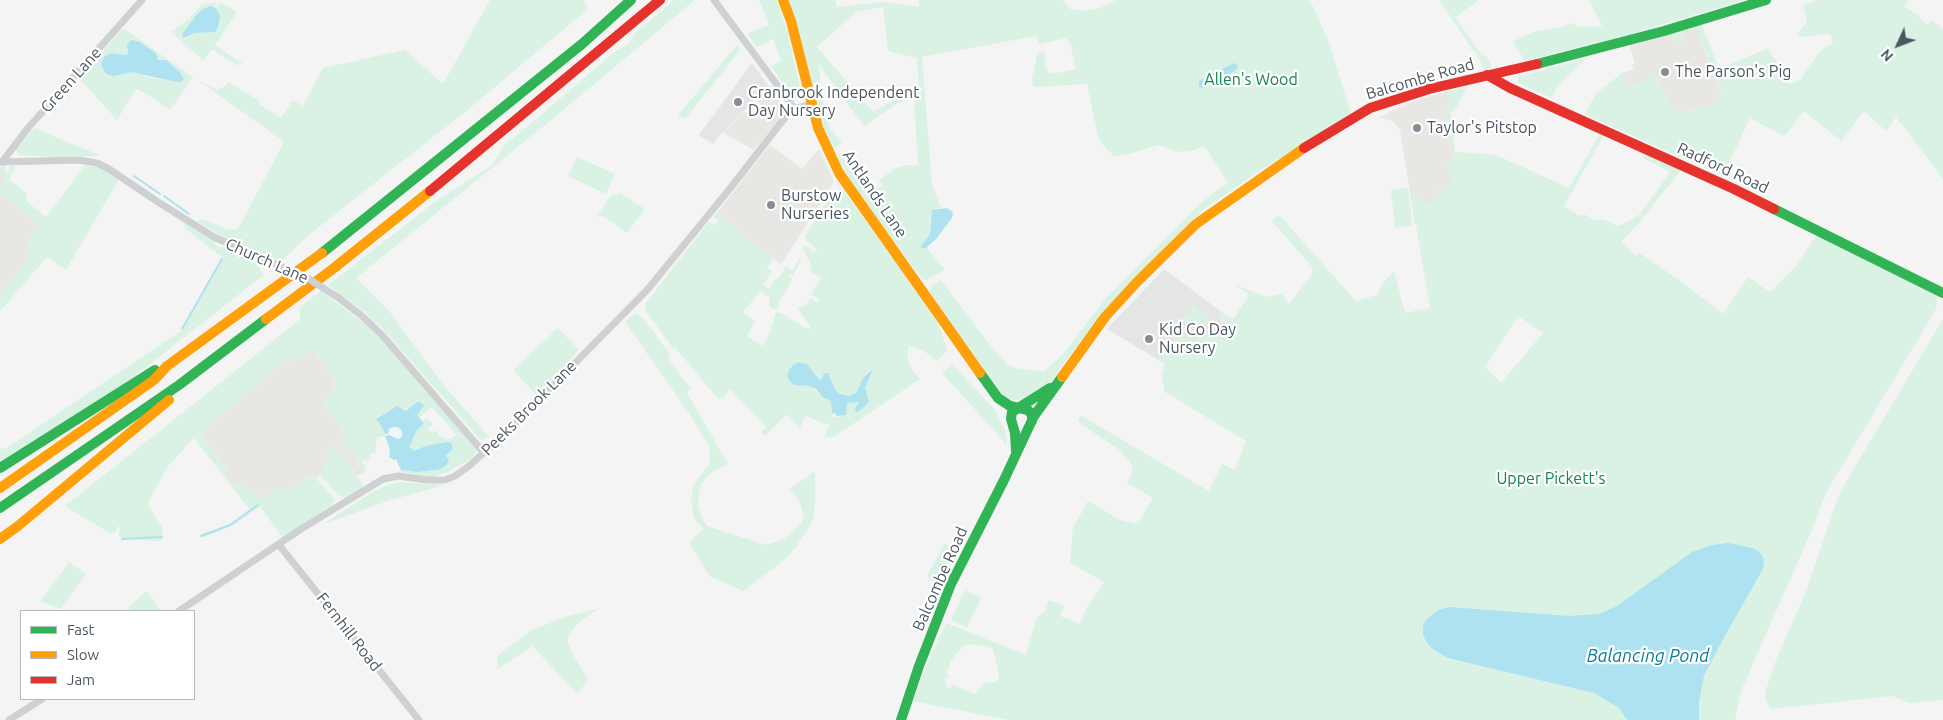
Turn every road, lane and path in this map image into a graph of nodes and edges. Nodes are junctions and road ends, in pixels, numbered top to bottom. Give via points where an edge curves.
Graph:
1 (142, 0) edge
2 (632, 0) edge
3 (660, 0) edge
4 (714, 0) edge
5 (784, 0) edge
6 (1766, 0) edge
7 (1512, 70) junction
8 (1487, 76) junction
9 (1510, 88) junction
10 (811, 104) junction
11 (794, 109) junction
12 (1, 162) edge
13 (1943, 293) edge
14 (167, 366) junction
15 (1059, 381) junction
16 (988, 384) junction
17 (179, 386) junction
18 (1020, 407) junction
19 (1031, 423) junction
20 (1012, 424) junction
21 (484, 453) junction
22 (1016, 454) junction
23 (0, 468) edge
24 (0, 488) edge
25 (0, 508) edge
26 (0, 539) edge
27 (279, 545) junction
28 (181, 610) edge
29 (40, 700) edge
30 (9, 720) edge
31 (418, 720) edge
32 (901, 720) edge

1 - 12 street, Green Lane
2 - 14 main road via 418,177 312,260
3 - 17 main road via 334,268
4 - 11 street
5 - 10 main road, Antlands Lane
6 - 7 main road, Balcombe Road via 1664,31
7 - 8 main road, Balcombe Road
7 - 9 main road
8 - 9 main road, Radford Road
8 - 15 main road, Balcombe Road via 1429,89 1365,110 1222,205 1196,224 1119,302
9 - 13 main road, Radford Road via 1734,189
10 - 11 street
10 - 16 main road, Antlands Lane via 820,135 844,180
11 - 21 street, Peeks Brook Lane via 648,289
12 - 21 street, Church Lane, bridge via 78,160 97,163 208,233 304,276 339,298 382,335
14 - 23 main road via 149,373
14 - 24 main road via 154,380
15 - 18 main road, Balcombe Road
15 - 19 main road, Balcombe Road
16 - 18 main road, Antlands Lane via 1005,403
16 - 20 main road, Antlands Lane
17 - 25 main road
17 - 26 main road via 168,402
18 - 19 main road via 1029,411
18 - 20 main road via 1011,414
19 - 20 main road via 1021,429
19 - 22 main road, Balcombe Road
20 - 22 main road via 1016,433
21 - 27 street, Peeks Brook Lane via 448,479 398,476 383,479
22 - 32 main road, Balcombe Road via 951,584
27 - 28 street, Peeks Brook Lane
27 - 31 street, Fernhill Road
29 - 30 street

